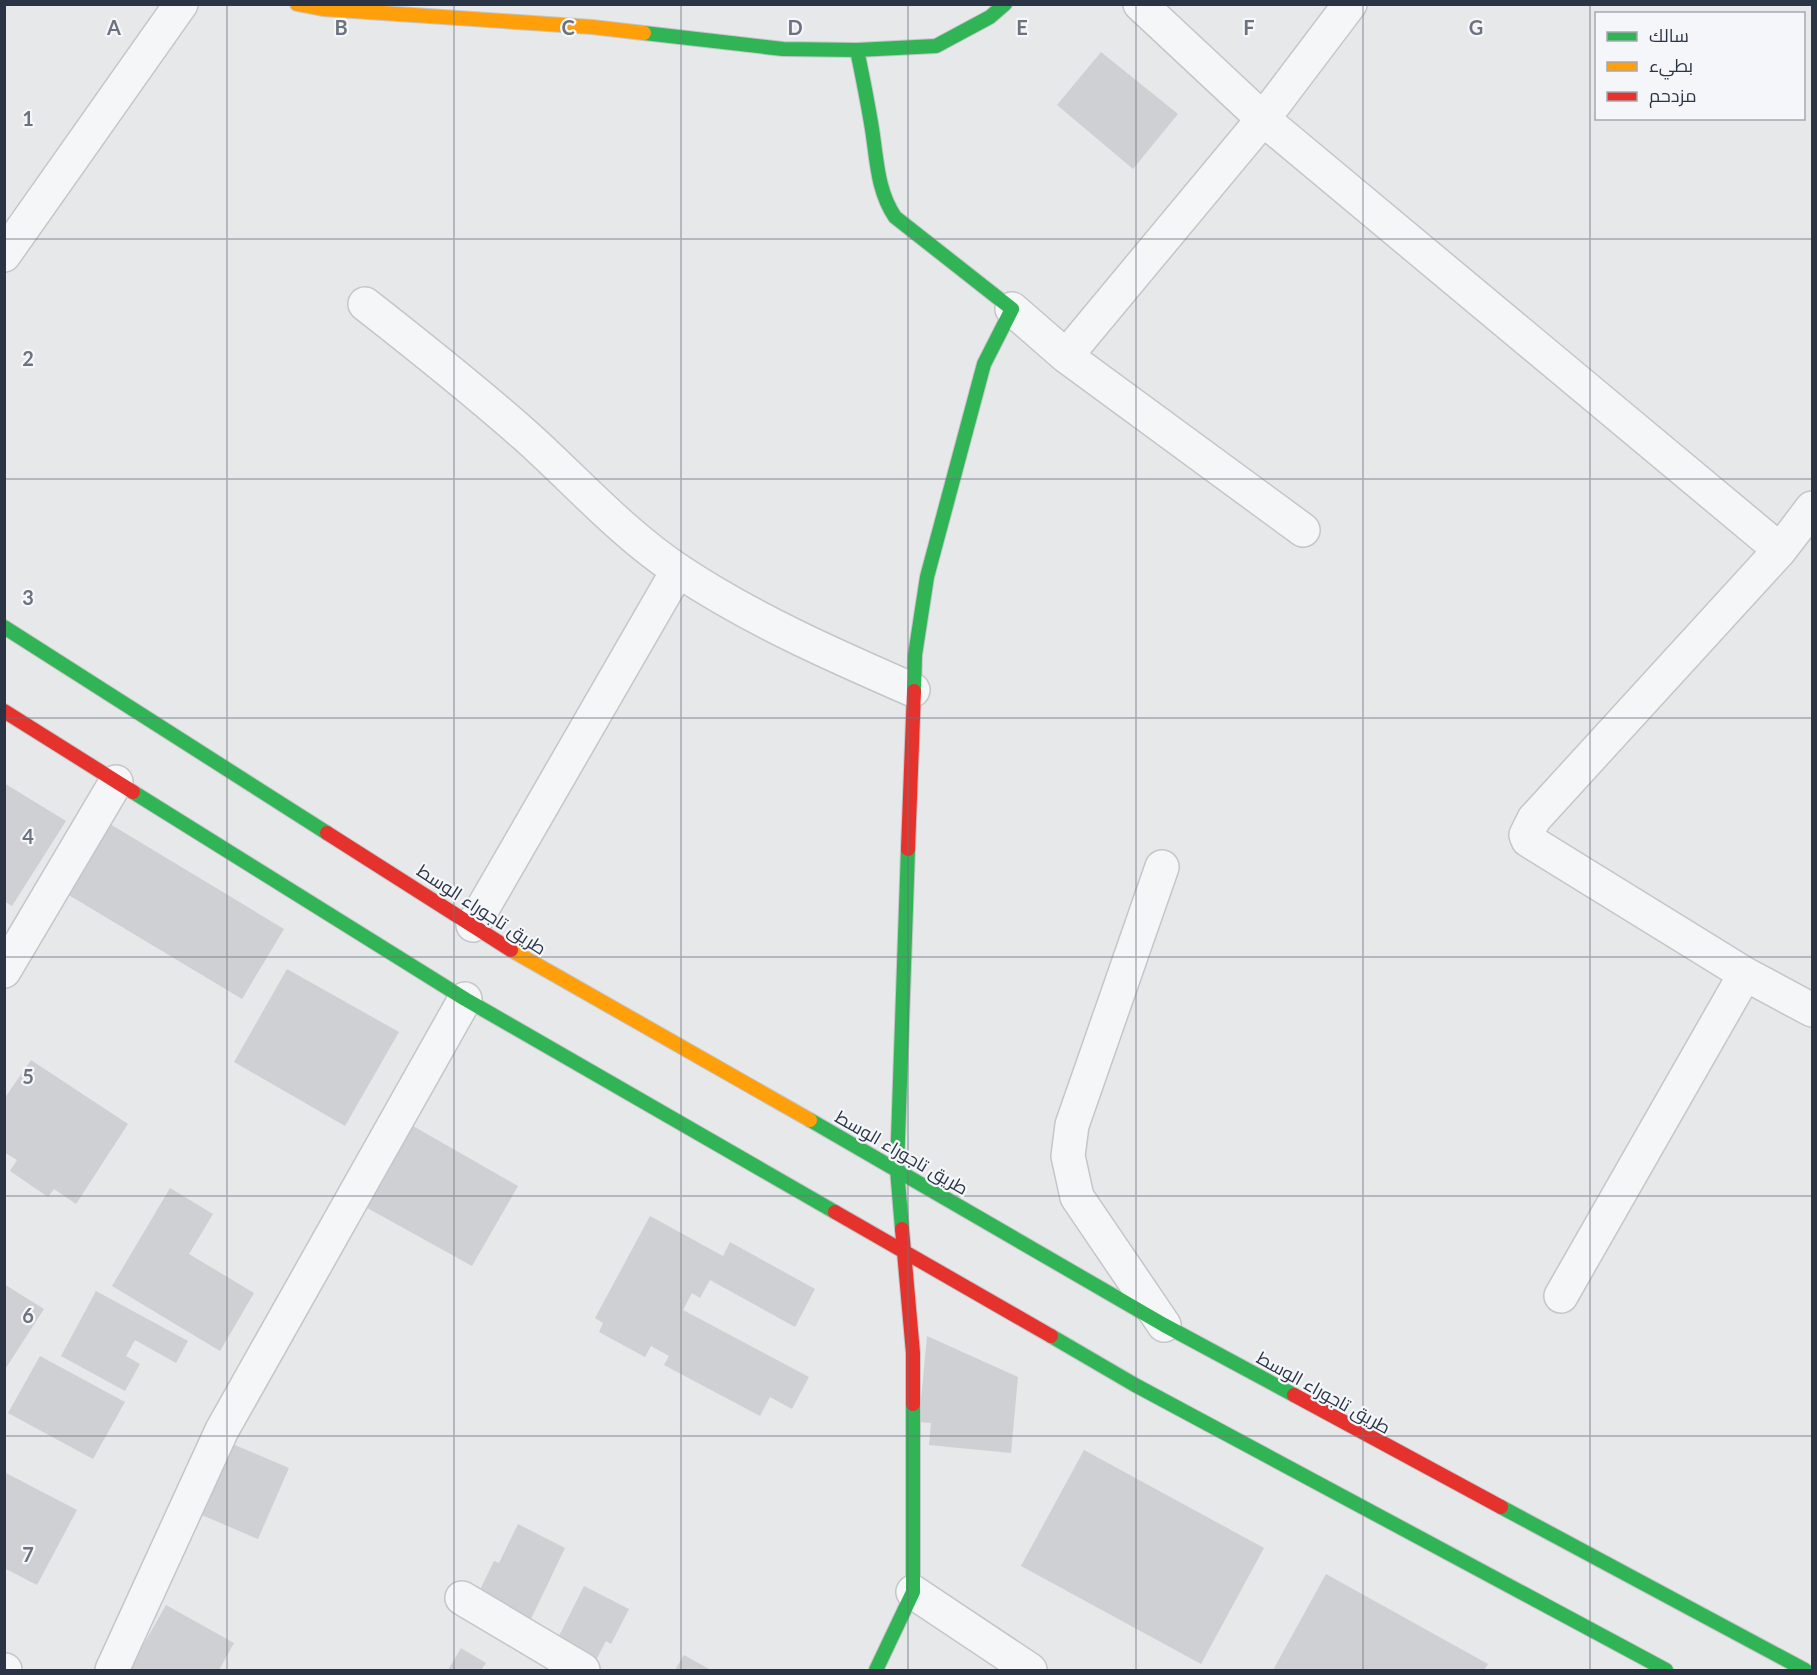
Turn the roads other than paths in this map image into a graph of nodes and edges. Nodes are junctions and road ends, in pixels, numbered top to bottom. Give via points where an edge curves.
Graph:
1 (181, 4) edge
2 (297, 4) edge
3 (1005, 4) edge
4 (1140, 4) edge
5 (1350, 4) edge
6 (857, 50) junction
7 (1263, 119) junction
8 (4, 255) edge
9 (365, 304) dead end
10 (1012, 309) junction
11 (1066, 356) junction
12 (1812, 508) edge
13 (1303, 530) dead end
14 (1780, 550) junction
15 (678, 570) junction
16 (4, 627) edge
17 (913, 690) junction
18 (4, 711) edge
19 (116, 782) junction
20 (1162, 867) dead end
21 (473, 925) junction
22 (4, 971) edge
23 (1745, 974) junction
24 (465, 999) junction
25 (1812, 1010) edge
26 (897, 1169) junction
27 (903, 1250) junction
28 (1561, 1296) dead end
29 (1164, 1325) junction
30 (913, 1592) junction
31 (462, 1598) dead end
32 (112, 1671) edge
33 (583, 1671) edge
34 (876, 1671) edge
35 (1030, 1671) edge
36 (1666, 1671) edge
37 (1805, 1671) edge

1 - 8 street
2 - 6 main road via 322,9 592,27 783,49
3 - 6 main road via 990,17 936,46
4 - 7 street
5 - 7 street
6 - 10 main road via 878,184 886,205 895,217
7 - 11 street
7 - 14 street
9 - 15 street via 453,373 612,517
10 - 11 street
10 - 17 main road via 984,364 927,577
11 - 13 street
12 - 14 street
14 - 23 street via 1534,819 1526,836
15 - 17 street via 774,627
15 - 21 street
16 - 21 main road, طريق تاجوراء الوسط
17 - 26 main road
18 - 19 main road
19 - 22 street
19 - 24 main road
20 - 29 street via 1072,1125 1068,1156 1077,1197
21 - 26 main road, طريق تاجوراء الوسط via 530,962
23 - 25 street
23 - 28 street
24 - 27 main road
24 - 32 street via 222,1430
26 - 27 main road
26 - 29 main road, طريق تاجوراء الوسط
27 - 30 main road via 913,1353
27 - 36 main road via 1135,1386
29 - 37 main road, طريق تاجوراء الوسط
30 - 34 main road
30 - 35 street
31 - 33 street

